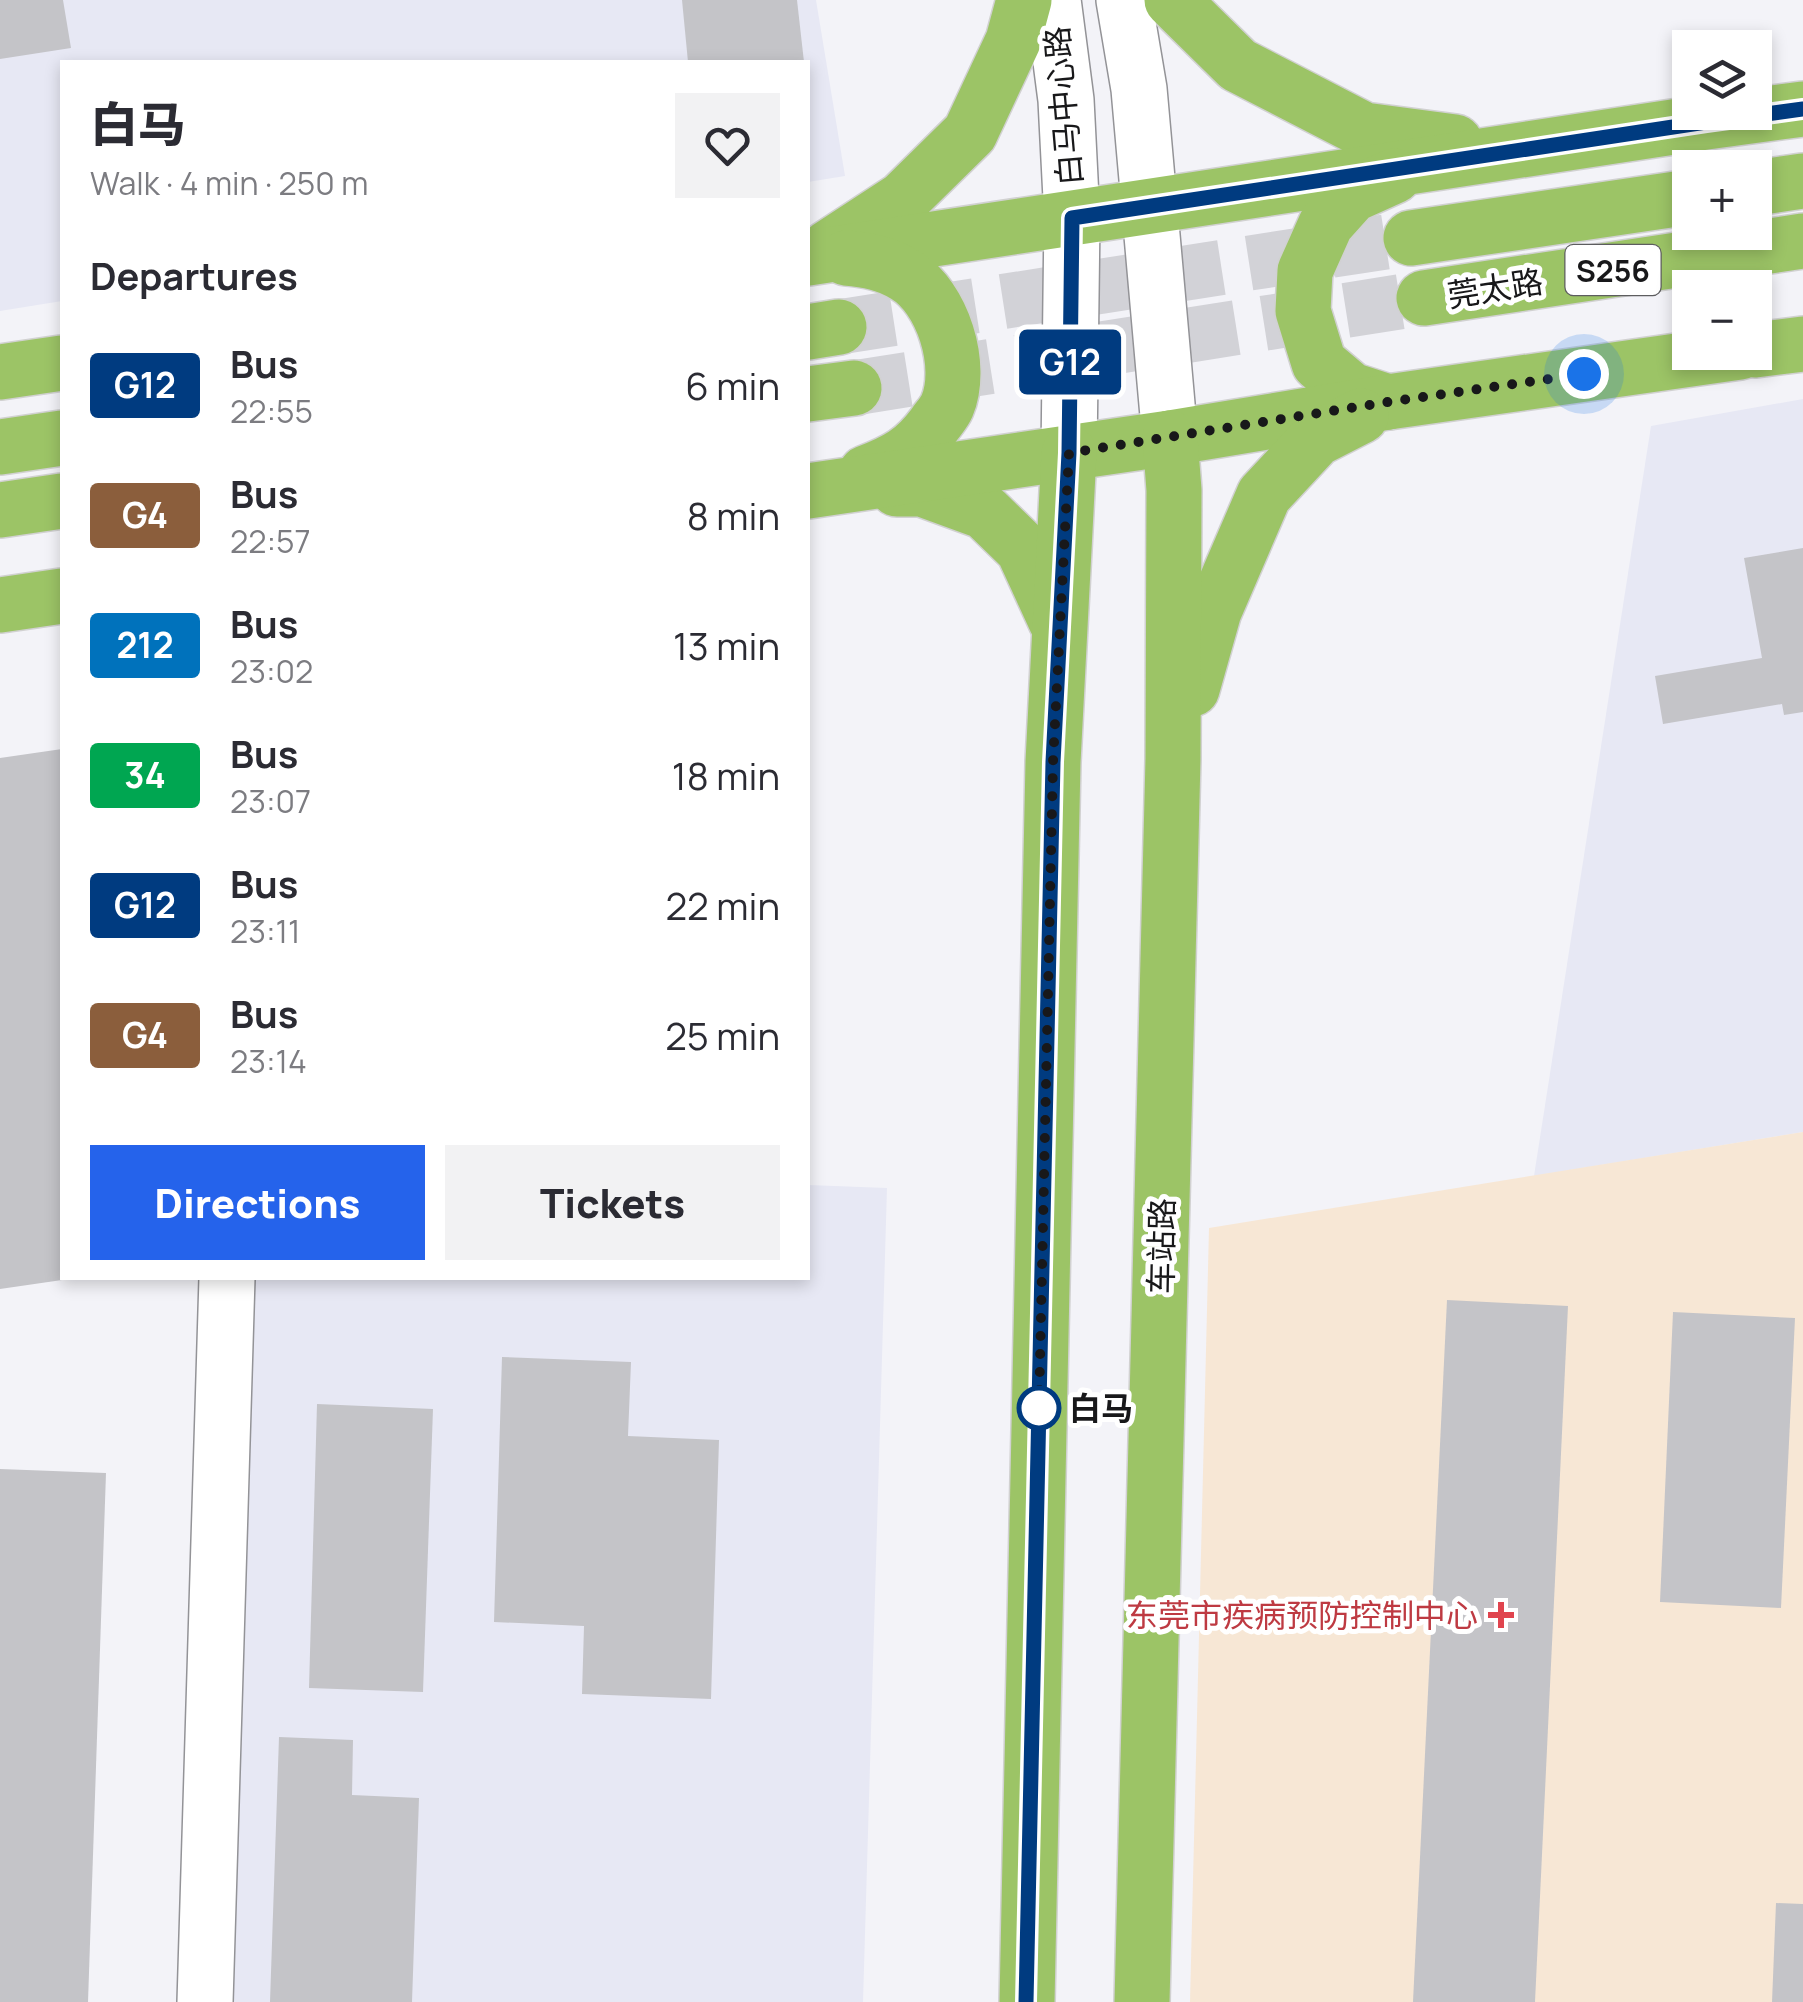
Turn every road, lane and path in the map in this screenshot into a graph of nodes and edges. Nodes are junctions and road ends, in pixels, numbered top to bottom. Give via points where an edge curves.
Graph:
1 (1024, 0) edge
2 (1053, 0) edge
3 (1124, 0) edge
4 (1172, 0) edge
5 (1803, 110) edge
6 (1518, 150) junction
7 (1415, 166) junction
8 (1803, 181) edge
9 (1772, 186) edge
10 (1672, 200) edge
11 (1149, 206) junction
12 (1072, 218) junction
13 (1411, 238) tunnel mouth
14 (1803, 241) edge
15 (811, 257) edge
16 (1424, 298) tunnel mouth
17 (1803, 344) edge
18 (1772, 348) edge
19 (1672, 362) edge
20 (60, 363) edge
21 (0, 372) edge
22 (1388, 402) junction
23 (60, 438) edge
24 (0, 447) edge
25 (1069, 453) junction
26 (1172, 464) junction
27 (817, 490) edge
28 (60, 501) edge
29 (0, 510) edge
30 (60, 596) edge
31 (0, 605) edge
32 (1059, 628) junction
33 (1173, 759) junction
34 (227, 1280) edge
35 (205, 2002) edge
36 (1026, 2002) edge
37 (1142, 2002) edge

1 - 15 main road via 1013,41 970,133 903,199
2 - 12 street, 白马中心路
3 - 11 street
4 - 6 main road via 1238,65 1364,130
5 - 6 main road
6 - 7 main road
7 - 11 main road
7 - 22 main road via 1352,195 1326,224 1305,271 1303,311 1318,363 1351,390
8 - 9 main road
10 - 13 main road, 莞太路 / S256
11 - 12 main road
11 - 26 street
12 - 15 main road
12 - 25 street, 白马中心路
14 - 16 main road, 莞太路 / S256
15 - 27 main road via 872,260 908,276 934,304 954,376 947,408 920,444 890,464
17 - 18 main road
19 - 22 main road
20 - 21 main road
22 - 26 main road
22 - 33 main road via 1316,439 1264,495 1214,612
23 - 24 main road
25 - 26 main road
25 - 27 main road
25 - 32 main road
26 - 33 main road, 车站路
27 - 32 main road via 922,489 985,512 1023,549
28 - 29 main road
30 - 31 main road
32 - 36 main road
33 - 37 main road, 车站路
34 - 35 street

